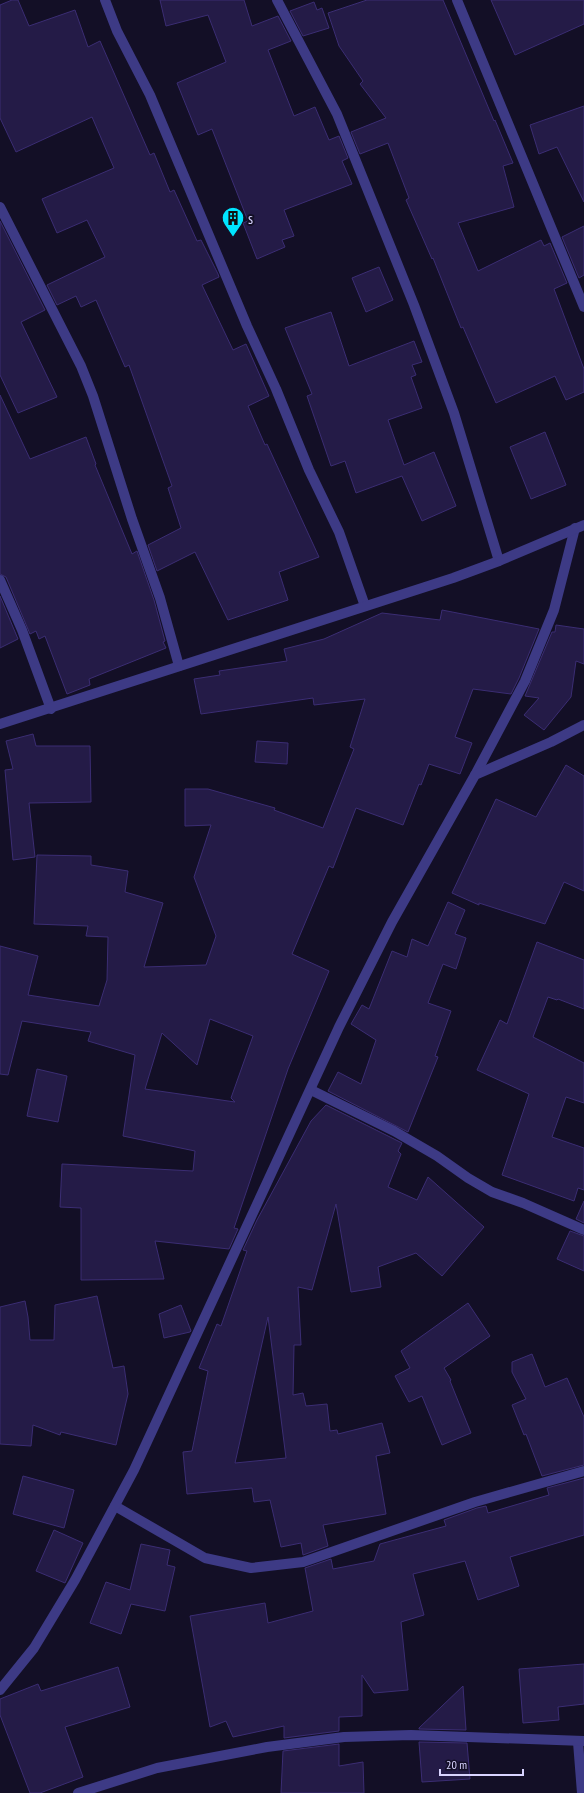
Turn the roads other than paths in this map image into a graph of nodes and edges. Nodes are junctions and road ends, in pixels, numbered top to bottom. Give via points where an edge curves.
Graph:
1 (105, 0) edge
2 (278, 0) edge
3 (457, 0) edge
4 (0, 207) edge
5 (584, 307) edge
6 (580, 526) edge
7 (499, 561) junction
8 (0, 580) edge
9 (365, 606) junction
10 (180, 666) junction
11 (52, 709) junction
12 (0, 724) edge
13 (584, 725) edge
14 (475, 775) junction
15 (311, 1090) junction
16 (584, 1230) edge
17 (584, 1471) edge
18 (115, 1506) junction
19 (0, 1690) edge
20 (581, 1741) edge
21 (78, 1793) edge
22 (582, 1793) edge

1 - 9 street via 117,31 150,95 309,470 339,532
2 - 7 street via 337,114 414,305 454,413
3 - 5 street
4 - 10 street via 81,366 93,396
6 - 7 street
6 - 14 street via 554,610 528,674
7 - 9 street
8 - 11 street
9 - 10 street
10 - 11 street
11 - 12 street
13 - 14 street
14 - 15 street via 392,922 339,1027
15 - 16 street via 394,1131 492,1192
15 - 18 street
17 - 18 street via 475,1502 303,1562 251,1568 205,1558
18 - 19 street via 34,1648
20 - 21 street via 411,1735 344,1737 267,1747 157,1768
20 - 22 street

